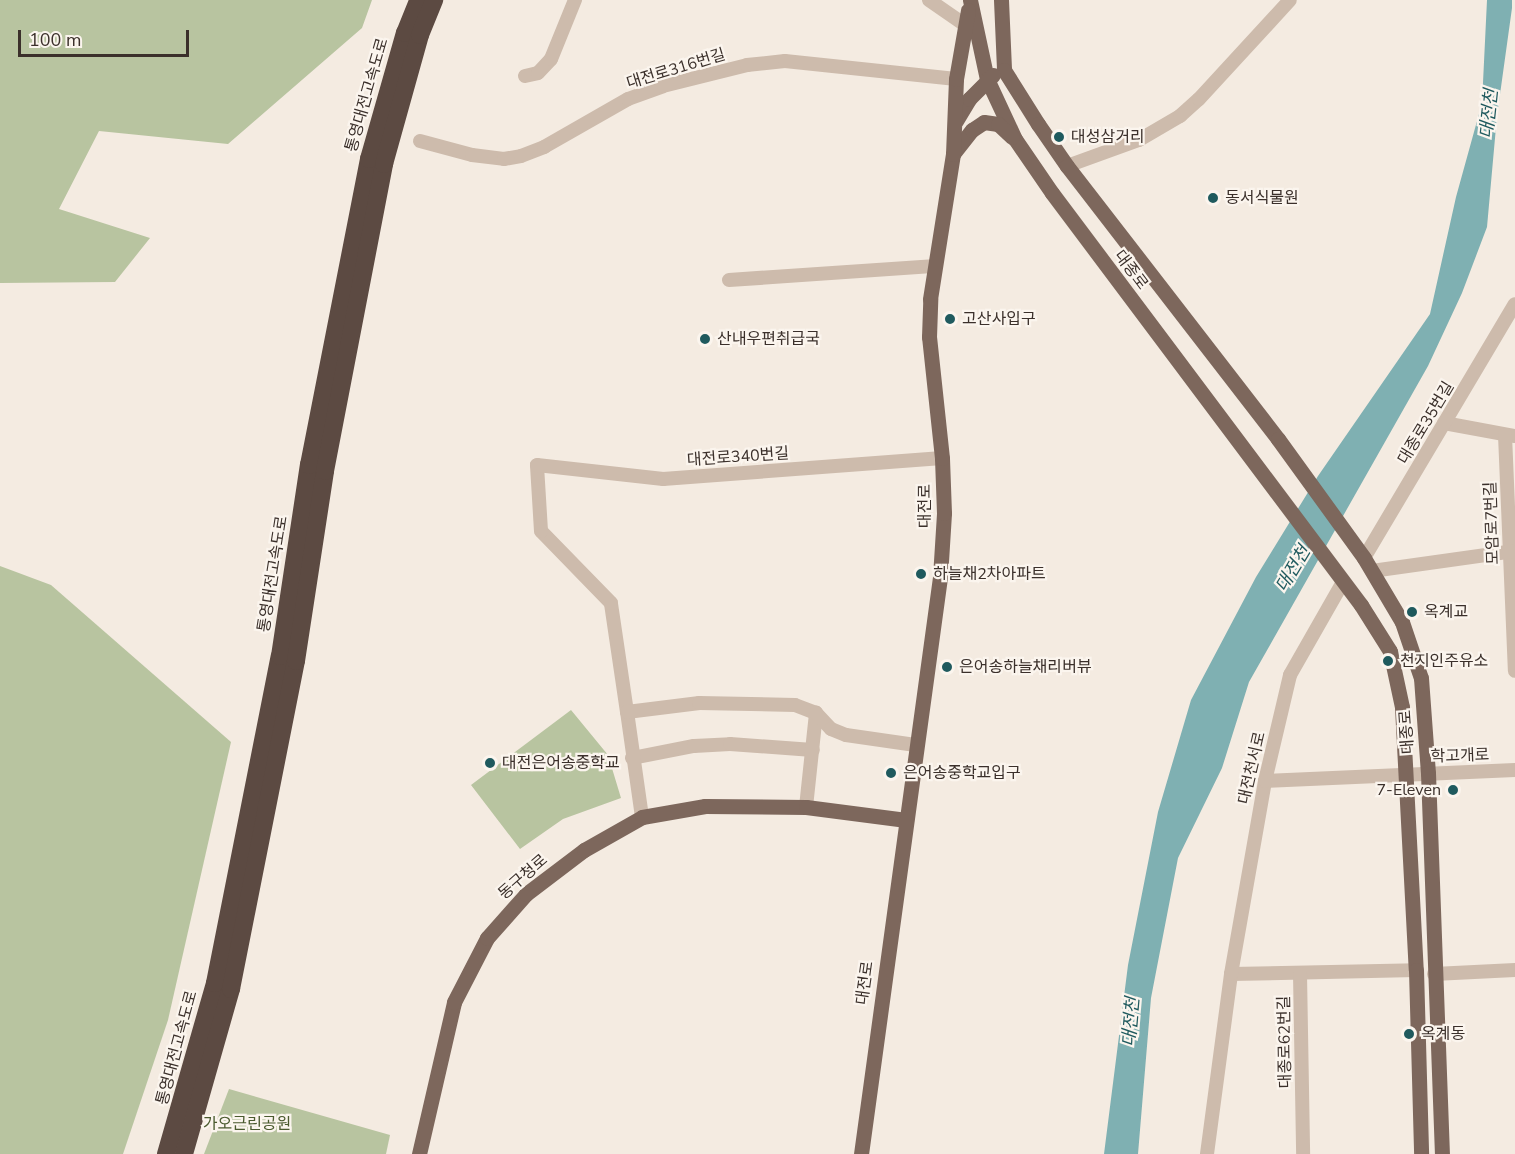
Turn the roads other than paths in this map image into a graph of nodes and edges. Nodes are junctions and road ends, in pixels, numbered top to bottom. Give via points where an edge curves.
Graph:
1 (418, 0) edge
2 (434, 0) edge
3 (574, 0) edge
4 (929, 0) edge
5 (1001, 0) edge
6 (1290, 0) edge
7 (970, 1) edge
8 (965, 25) junction
9 (1004, 70) junction
10 (525, 76) dead end
11 (956, 79) junction
12 (987, 79) junction
13 (389, 110) junction
14 (954, 123) junction
15 (1016, 139) junction
16 (420, 141) dead end
17 (953, 154) junction
18 (376, 161) junction
19 (1067, 166) junction
20 (933, 266) junction
21 (729, 280) dead end
22 (1515, 304) edge
23 (1444, 423) junction
24 (1510, 436) edge
25 (942, 458) junction
26 (1512, 551) edge
27 (1368, 565) junction
28 (1342, 580) junction
29 (1514, 619) edge
30 (1515, 671) edge
31 (627, 712) junction
32 (816, 713) junction
33 (915, 745) junction
34 (813, 750) junction
35 (632, 758) junction
36 (1515, 770) edge
37 (1428, 773) junction
38 (1406, 775) junction
39 (1265, 781) junction
40 (806, 807) junction
41 (642, 817) junction
42 (906, 820) junction
43 (1416, 970) junction
44 (1515, 970) edge
45 (1231, 974) junction
46 (1300, 974) junction
47 (1434, 974) junction
48 (166, 1154) edge
49 (184, 1154) edge
50 (419, 1154) edge
51 (861, 1154) edge
52 (1207, 1154) edge
53 (1303, 1154) edge
54 (1421, 1154) edge
55 (1442, 1154) edge

1 - 13 highway, 통영대전고속도로 via 405,33
2 - 13 highway, 통영대전고속도로
3 - 10 street via 551,59 538,73
4 - 8 street
5 - 9 main road
6 - 19 street via 1180,116 1139,140
7 - 8 main road, 대전로
7 - 12 main road
8 - 11 main road, 대전로
9 - 12 main road
9 - 19 main road, 대종로
11 - 14 main road, 대전로
11 - 16 street, 대전로316번길 via 785,61 766,63 663,86 628,99 521,156 504,159 472,155
12 - 14 main road
12 - 15 main road, 대종로
13 - 18 highway, 통영대전고속도로
14 - 17 main road, 대전로
15 - 17 main road via 998,124 984,122 972,130
15 - 28 main road, 대종로 via 1052,193
17 - 20 main road, 대전로
18 - 48 highway, 통영대전고속도로 via 309,465 280,656 215,983
18 - 49 highway, 통영대전고속도로 via 296,661 231,989
19 - 27 main road, 대종로
20 - 21 street
20 - 25 main road, 대전로 via 929,338
22 - 23 street, 대종로35번길
23 - 24 street, 모암로7번길
23 - 27 street, 대종로35번길
24 - 26 street, 모암로7번길
25 - 31 street, 대전로340번길 via 663,479 537,465 541,531 611,603
25 - 33 main road, 대전로 via 940,577
26 - 27 street
26 - 29 street, 모암로7번길
27 - 37 main road, 대종로 via 1402,622 1421,678
28 - 38 main road, 대종로 via 1390,651 1402,707
28 - 39 street, 대전천서로 via 1290,675
29 - 30 street, 모암로7번길
31 - 32 street via 699,703 795,705
31 - 35 street
32 - 33 street via 831,729 846,735
32 - 34 street
33 - 42 main road, 대전로
34 - 35 street via 730,744 694,746
34 - 40 street
35 - 41 street
36 - 37 street, 학고개로
37 - 38 street, 학고개로
37 - 47 main road, 대종로
38 - 39 street, 대종로
38 - 43 main road, 대종로
39 - 45 street, 대전천서로
40 - 41 main road, 동구청로 via 705,806
40 - 42 main road, 동구청로
41 - 50 main road, 동구청로 via 584,850 526,894 487,938 454,1002
42 - 51 main road, 대전로
43 - 46 street, 대종로62번길
43 - 54 main road, 대종로
44 - 47 street
45 - 46 street
45 - 52 street, 대전천서로
46 - 53 street, 대종로62번길
47 - 55 main road, 대종로

